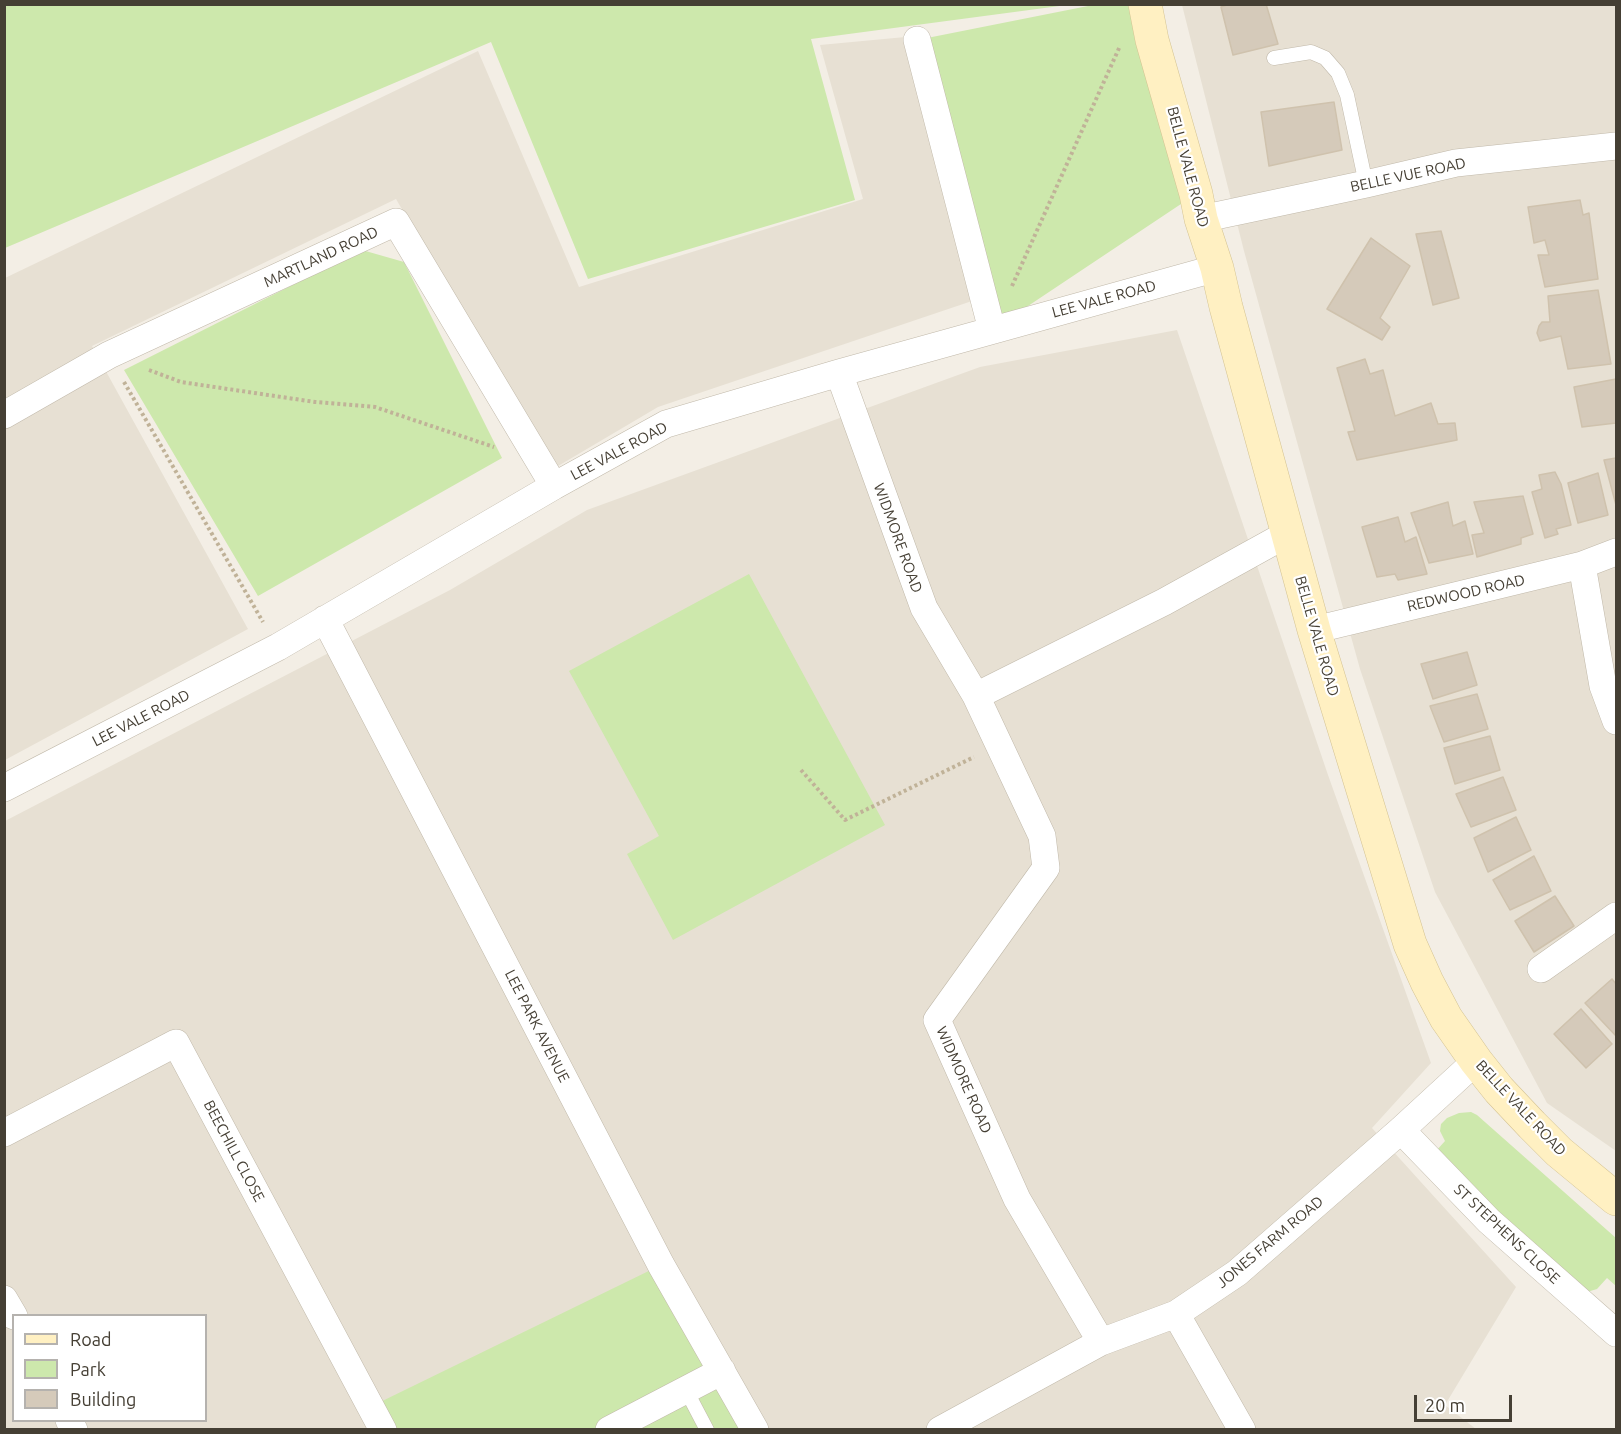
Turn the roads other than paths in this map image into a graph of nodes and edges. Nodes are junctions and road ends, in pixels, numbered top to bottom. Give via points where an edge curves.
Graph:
1 (1145, 4) edge
2 (916, 40) dead end
3 (1274, 58) dead end
4 (1617, 146) edge
5 (1366, 184) junction
6 (1201, 219) junction
7 (1217, 268) junction
8 (992, 330) junction
9 (839, 373) junction
10 (4, 415) edge
11 (554, 486) junction
12 (1287, 534) junction
13 (1617, 552) edge
14 (1582, 565) junction
15 (325, 619) junction
16 (1314, 630) junction
17 (976, 696) junction
18 (1617, 721) edge
19 (4, 788) edge
20 (1617, 916) edge
21 (1541, 969) dead end
22 (1476, 1061) junction
23 (1401, 1130) junction
24 (4, 1133) edge
25 (1617, 1199) edge
26 (4, 1299) edge
27 (13, 1314) edge
28 (1176, 1314) junction
29 (1617, 1333) edge
30 (1101, 1342) junction
31 (722, 1371) junction
32 (686, 1390) junction
33 (383, 1430) edge
34 (609, 1430) edge
35 (707, 1430) edge
36 (755, 1430) edge
37 (940, 1430) edge
38 (1242, 1430) edge

1 - 6 main road, BELLE VALE ROAD
2 - 8 street
3 - 5 lane via 1311,52 1325,58 1338,72 1347,95
4 - 5 street, BELLE VUE ROAD via 1456,163
5 - 6 street, BELLE VUE ROAD
6 - 7 main road, BELLE VALE ROAD
7 - 8 street, LEE VALE ROAD
7 - 12 main road, BELLE VALE ROAD
8 - 9 street, LEE VALE ROAD
9 - 11 street, LEE VALE ROAD via 666,424
9 - 17 street, WIDMORE ROAD via 924,608
10 - 11 street, MARTLAND ROAD via 109,355 396,222
11 - 15 street, LEE VALE ROAD
12 - 16 main road, BELLE VALE ROAD
12 - 17 street via 1164,602
13 - 14 street, REDWOOD ROAD
14 - 16 street, REDWOOD ROAD
14 - 18 street via 1603,686
15 - 19 street, LEE VALE ROAD
15 - 31 street, LEE PARK AVENUE via 655,1254
16 - 22 main road, BELLE VALE ROAD via 1410,944 1446,1018
17 - 30 street, WIDMORE ROAD via 1042,836 1046,868 937,1020 1017,1199
20 - 21 street
22 - 23 street, JONES FARM ROAD
22 - 25 main road, BELLE VALE ROAD via 1559,1152
23 - 28 street, JONES FARM ROAD via 1237,1273
23 - 29 street, ST STEPHENS CLOSE via 1489,1221
24 - 33 street, BEECHILL CLOSE via 176,1043
26 - 27 street
28 - 30 street, JONES FARM ROAD
28 - 38 street
30 - 37 street, JONES FARM ROAD
31 - 32 street
31 - 36 street, LEE PARK AVENUE
32 - 34 street
32 - 35 lane

